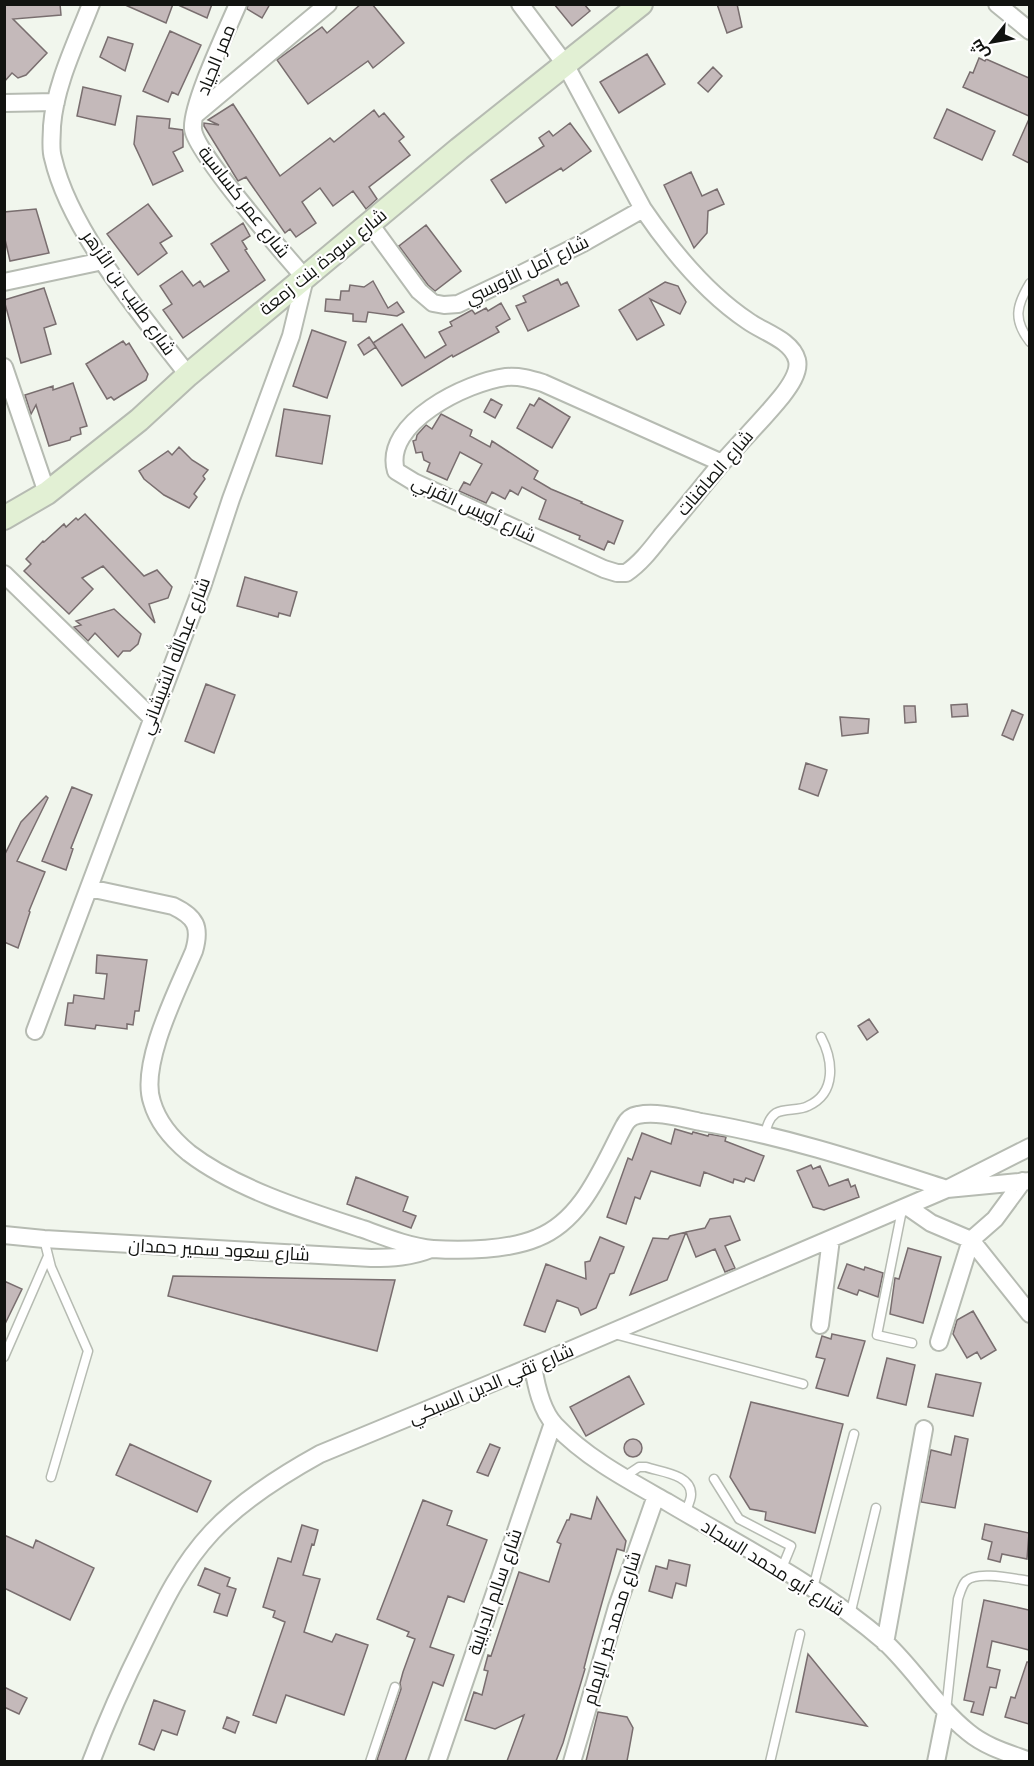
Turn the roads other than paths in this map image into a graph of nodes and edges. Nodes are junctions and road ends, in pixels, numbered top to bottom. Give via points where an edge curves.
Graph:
1 (91, 4) edge
2 (238, 4) edge
3 (328, 4) edge
4 (520, 4) edge
5 (641, 4) edge
6 (997, 4) edge
7 (1029, 31) edge
8 (565, 64) junction
9 (56, 102) junction
10 (4, 103) edge
11 (194, 115) junction
12 (643, 209) junction
13 (370, 224) junction
14 (103, 261) junction
15 (304, 278) junction
16 (4, 282) edge
17 (1029, 283) edge
18 (1029, 342) edge
19 (4, 367) edge
20 (188, 375) junction
21 (722, 463) junction
22 (47, 493) junction
23 (4, 518) edge
24 (617, 573) joint
25 (4, 574) edge
26 (152, 718) junction
27 (89, 888) junction
28 (35, 1031) dead end
29 (821, 1037) dead end
30 (765, 1134) junction
31 (1029, 1147) edge
32 (1026, 1181) edge
33 (947, 1189) junction
34 (905, 1208) junction
35 (4, 1235) edge
36 (44, 1239) junction
37 (831, 1239) junction
38 (971, 1240) junction
39 (432, 1249) junction
40 (48, 1256) junction
41 (1029, 1314) edge
42 (820, 1324) dead end
43 (611, 1333) junction
44 (939, 1342) dead end
45 (912, 1343) dead end
46 (4, 1357) edge
47 (533, 1366) junction
48 (803, 1384) dead end
49 (553, 1423) junction
50 (924, 1428) dead end
51 (854, 1434) dead end
52 (51, 1477) dead end
53 (624, 1477) junction
54 (714, 1479) dead end
55 (656, 1496) junction
56 (876, 1508) dead end
57 (685, 1513) junction
58 (782, 1568) junction
59 (1029, 1581) edge
60 (813, 1588) junction
61 (850, 1615) junction
62 (800, 1634) dead end
63 (885, 1643) junction
64 (394, 1687) dead end
65 (946, 1712) junction
66 (969, 1733) junction
67 (938, 1755) edge
68 (91, 1761) edge
69 (370, 1761) edge
70 (437, 1761) edge
71 (572, 1761) edge
72 (770, 1761) edge
73 (1029, 1761) edge

1 - 9 street, شارع طليب بن الأزهر
2 - 11 street, ممر الجياد
3 - 11 street
4 - 8 street
5 - 8 street, شارع سودة بنت زمعة
6 - 7 street
8 - 12 street
8 - 13 street, شارع سودة بنت زمعة
9 - 10 street
9 - 14 street, شارع طليب بن الأزهر via 52,155 60,185
11 - 15 street, شارع عمر كساسبة via 193,129 207,156
12 - 13 street, شارع أمل الأويسي via 521,274 458,304 444,305 433,303 419,291
12 - 21 street, شارع الصافنات via 702,281 747,321 780,340 797,359 798,368 783,395
13 - 15 street, شارع سودة بنت زمعة
14 - 16 street
14 - 20 street, شارع طليب بن الأزهر
15 - 20 street, شارع سودة بنت زمعة
15 - 26 street, شارع عبدالله الشيشاني via 276,379
17 - 18 lane via 1017,315
19 - 22 street
20 - 22 street, شارع سودة بنت زمعة via 139,420
21 - 24 street, شارع الصافنات via 633,568
21 - 24 street, شارع أويس القرني via 525,377 485,381 450,396 420,416 396,446 393,460 396,471 404,477
22 - 23 street, شارع سودة بنت زمعة
25 - 26 street
26 - 27 street, شارع عبدالله الشيشاني
27 - 28 street, شارع عبدالله الشيشاني
27 - 39 street, شارع سعود سمير حمدان via 173,906 186,912 197,927 194,951 160,1031 153,1058 151,1100 174,1140 216,1170 256,1190 334,1220
29 - 30 lane via 829,1051 831,1068 830,1082 822,1096 808,1107 776,1113 768,1121
30 - 33 street
30 - 39 street, شارع سعود سمير حمدان via 657,1115 636,1115 628,1119 585,1198 550,1232 522,1243
31 - 33 street
32 - 33 street, شارع تقي الدين السبكي
32 - 38 street via 995,1219
33 - 34 street, شارع تقي الدين السبكي
34 - 37 street, شارع تقي الدين السبكي
34 - 38 street
34 - 45 lane via 877,1335
35 - 36 street, شارع سعود سمير حمدان
36 - 39 street, شارع سعود سمير حمدان via 371,1258 417,1255
36 - 40 lane
37 - 42 street
37 - 43 street, شارع تقي الدين السبكي
38 - 41 street
38 - 44 street
40 - 46 lane
40 - 52 lane via 88,1352
43 - 47 street, شارع تقي الدين السبكي
43 - 48 lane
47 - 49 street, شارع أبو محمد السجاد via 542,1402
47 - 68 street, شارع تقي الدين السبكي via 320,1454 264,1489 214,1530 180,1572 166,1597
49 - 53 street, شارع أبو محمد السجاد
49 - 70 street, شارع سالم الدبايبة
50 - 63 street
51 - 60 lane
53 - 55 street, شارع أبو محمد السجاد
53 - 57 lane via 646,1467 683,1479 691,1494
54 - 58 lane via 739,1519 791,1546
55 - 57 street, شارع أبو محمد السجاد
55 - 71 street, شارع محمد خير الإمام via 617,1607
56 - 61 lane
57 - 58 street, شارع أبو محمد السجاد
58 - 60 street, شارع أبو محمد السجاد
59 - 65 lane via 982,1575 964,1582 958,1599
60 - 61 street, شارع أبو محمد السجاد
61 - 63 street, شارع أبو محمد السجاد
62 - 72 lane
63 - 65 street, شارع أبو محمد السجاد
64 - 69 lane
65 - 66 street, شارع أبو محمد السجاد
65 - 67 street
66 - 67 street via 953,1739
66 - 73 street, شارع أبو محمد السجاد

